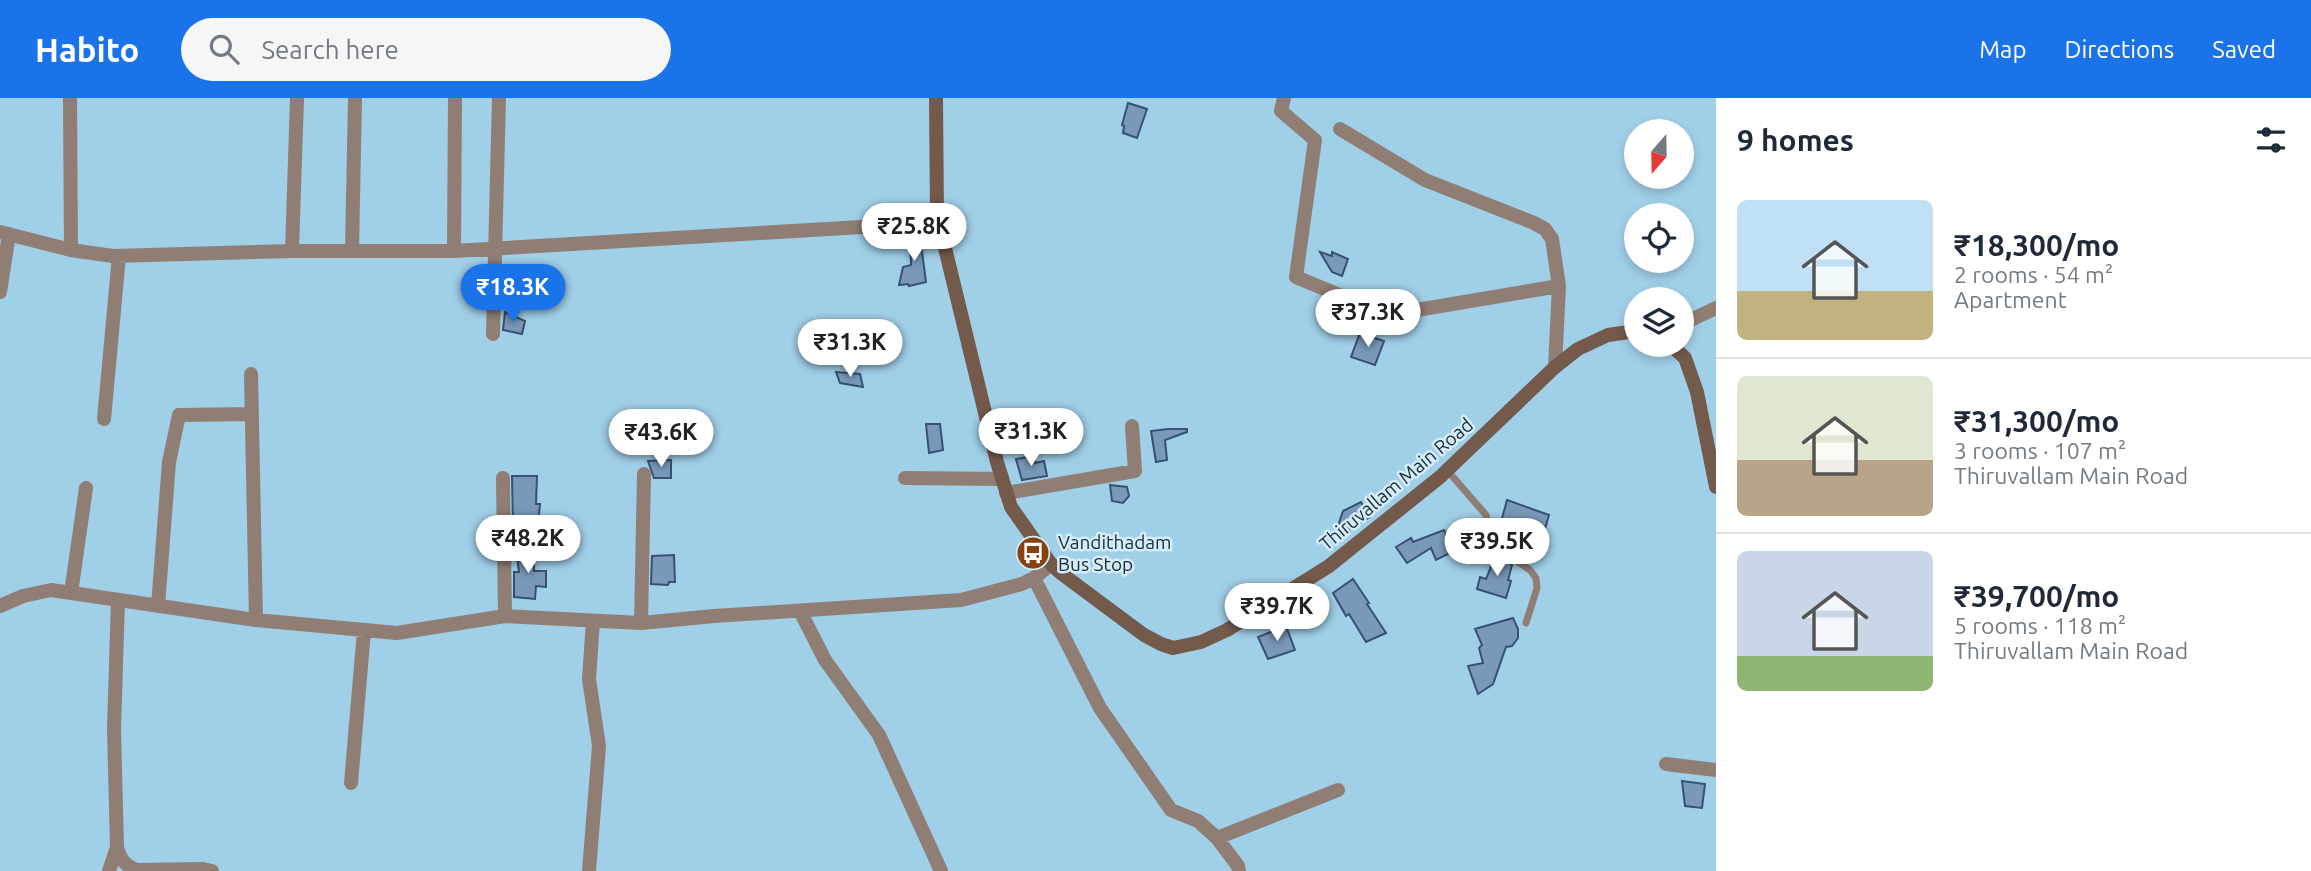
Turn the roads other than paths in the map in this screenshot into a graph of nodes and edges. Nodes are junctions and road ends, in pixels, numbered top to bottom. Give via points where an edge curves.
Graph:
1 (69, 98) edge
2 (297, 98) edge
3 (355, 98) edge
4 (455, 98) edge
5 (499, 98) edge
6 (936, 98) edge
7 (1284, 98) edge
8 (1340, 129) dead end
9 (937, 215) junction
10 (4, 233) edge
11 (496, 249) junction
12 (71, 250) junction
13 (292, 251) junction
14 (352, 251) junction
15 (454, 251) junction
16 (119, 256) junction
17 (1559, 286) junction
18 (0, 292) edge
19 (1716, 307) edge
20 (1694, 318) edge
21 (1624, 333) edge
22 (493, 334) dead end
23 (1684, 357) edge
24 (1555, 367) junction
25 (251, 374) dead end
26 (252, 414) junction
27 (104, 419) dead end
28 (1132, 426) dead end
29 (1447, 470) junction
30 (644, 474) dead end
31 (503, 478) dead end
32 (905, 478) dead end
33 (1004, 486) junction
34 (1716, 487) edge
35 (86, 488) dead end
36 (1051, 564) junction
37 (1034, 578) junction
38 (71, 593) junction
39 (118, 600) junction
40 (0, 606) edge
41 (158, 606) junction
42 (800, 611) junction
43 (505, 617) junction
44 (256, 620) junction
45 (593, 621) junction
46 (1526, 622) dead end
47 (641, 623) junction
48 (364, 631) junction
49 (1666, 764) dead end
50 (1716, 770) edge
51 (351, 783) dead end
52 (1338, 790) dead end
53 (1217, 838) junction
54 (117, 847) junction
55 (109, 871) edge
56 (212, 871) edge
57 (589, 871) edge
58 (941, 871) edge
59 (1239, 871) edge

1 - 12 street
2 - 13 street
3 - 14 street
4 - 15 street
5 - 11 street
6 - 9 main road, Thiruvallam Main Road
7 - 17 street via 1281,111 1315,140 1296,276 1387,315
8 - 17 street via 1425,180 1545,229 1552,239
9 - 11 street via 896,225
9 - 33 main road, Thiruvallam Main Road
10 - 12 street
10 - 18 street
11 - 15 street
11 - 22 street
12 - 16 street
13 - 14 street
13 - 16 street
14 - 15 street
16 - 27 street
17 - 24 street
19 - 20 street
21 - 24 main road, Thiruvallam Main Road via 1578,349
23 - 34 main road via 1698,392
24 - 29 main road, Thiruvallam Main Road
25 - 26 street
26 - 41 street via 179,415 169,462
26 - 44 street
28 - 33 street via 1135,471
29 - 36 main road, Thiruvallam Main Road via 1329,566 1227,631 1186,646 1173,648 1144,635
29 - 46 lane via 1486,515 1491,540 1536,578
30 - 47 street
31 - 43 street
32 - 33 street
33 - 36 main road, Thiruvallam Main Road via 1011,507
35 - 38 street
36 - 37 street
37 - 42 street via 961,600
37 - 53 street via 1100,708 1171,810 1198,821
38 - 39 street
38 - 40 street via 51,590
39 - 41 street
39 - 54 street
41 - 44 street
42 - 47 street
42 - 58 street via 825,660 879,735
43 - 45 street
43 - 48 street via 397,633
44 - 48 street
45 - 47 street
45 - 57 street via 589,679 599,746
48 - 51 street
49 - 50 street
52 - 53 street
53 - 59 street
54 - 55 street
54 - 56 street via 123,862 137,870

